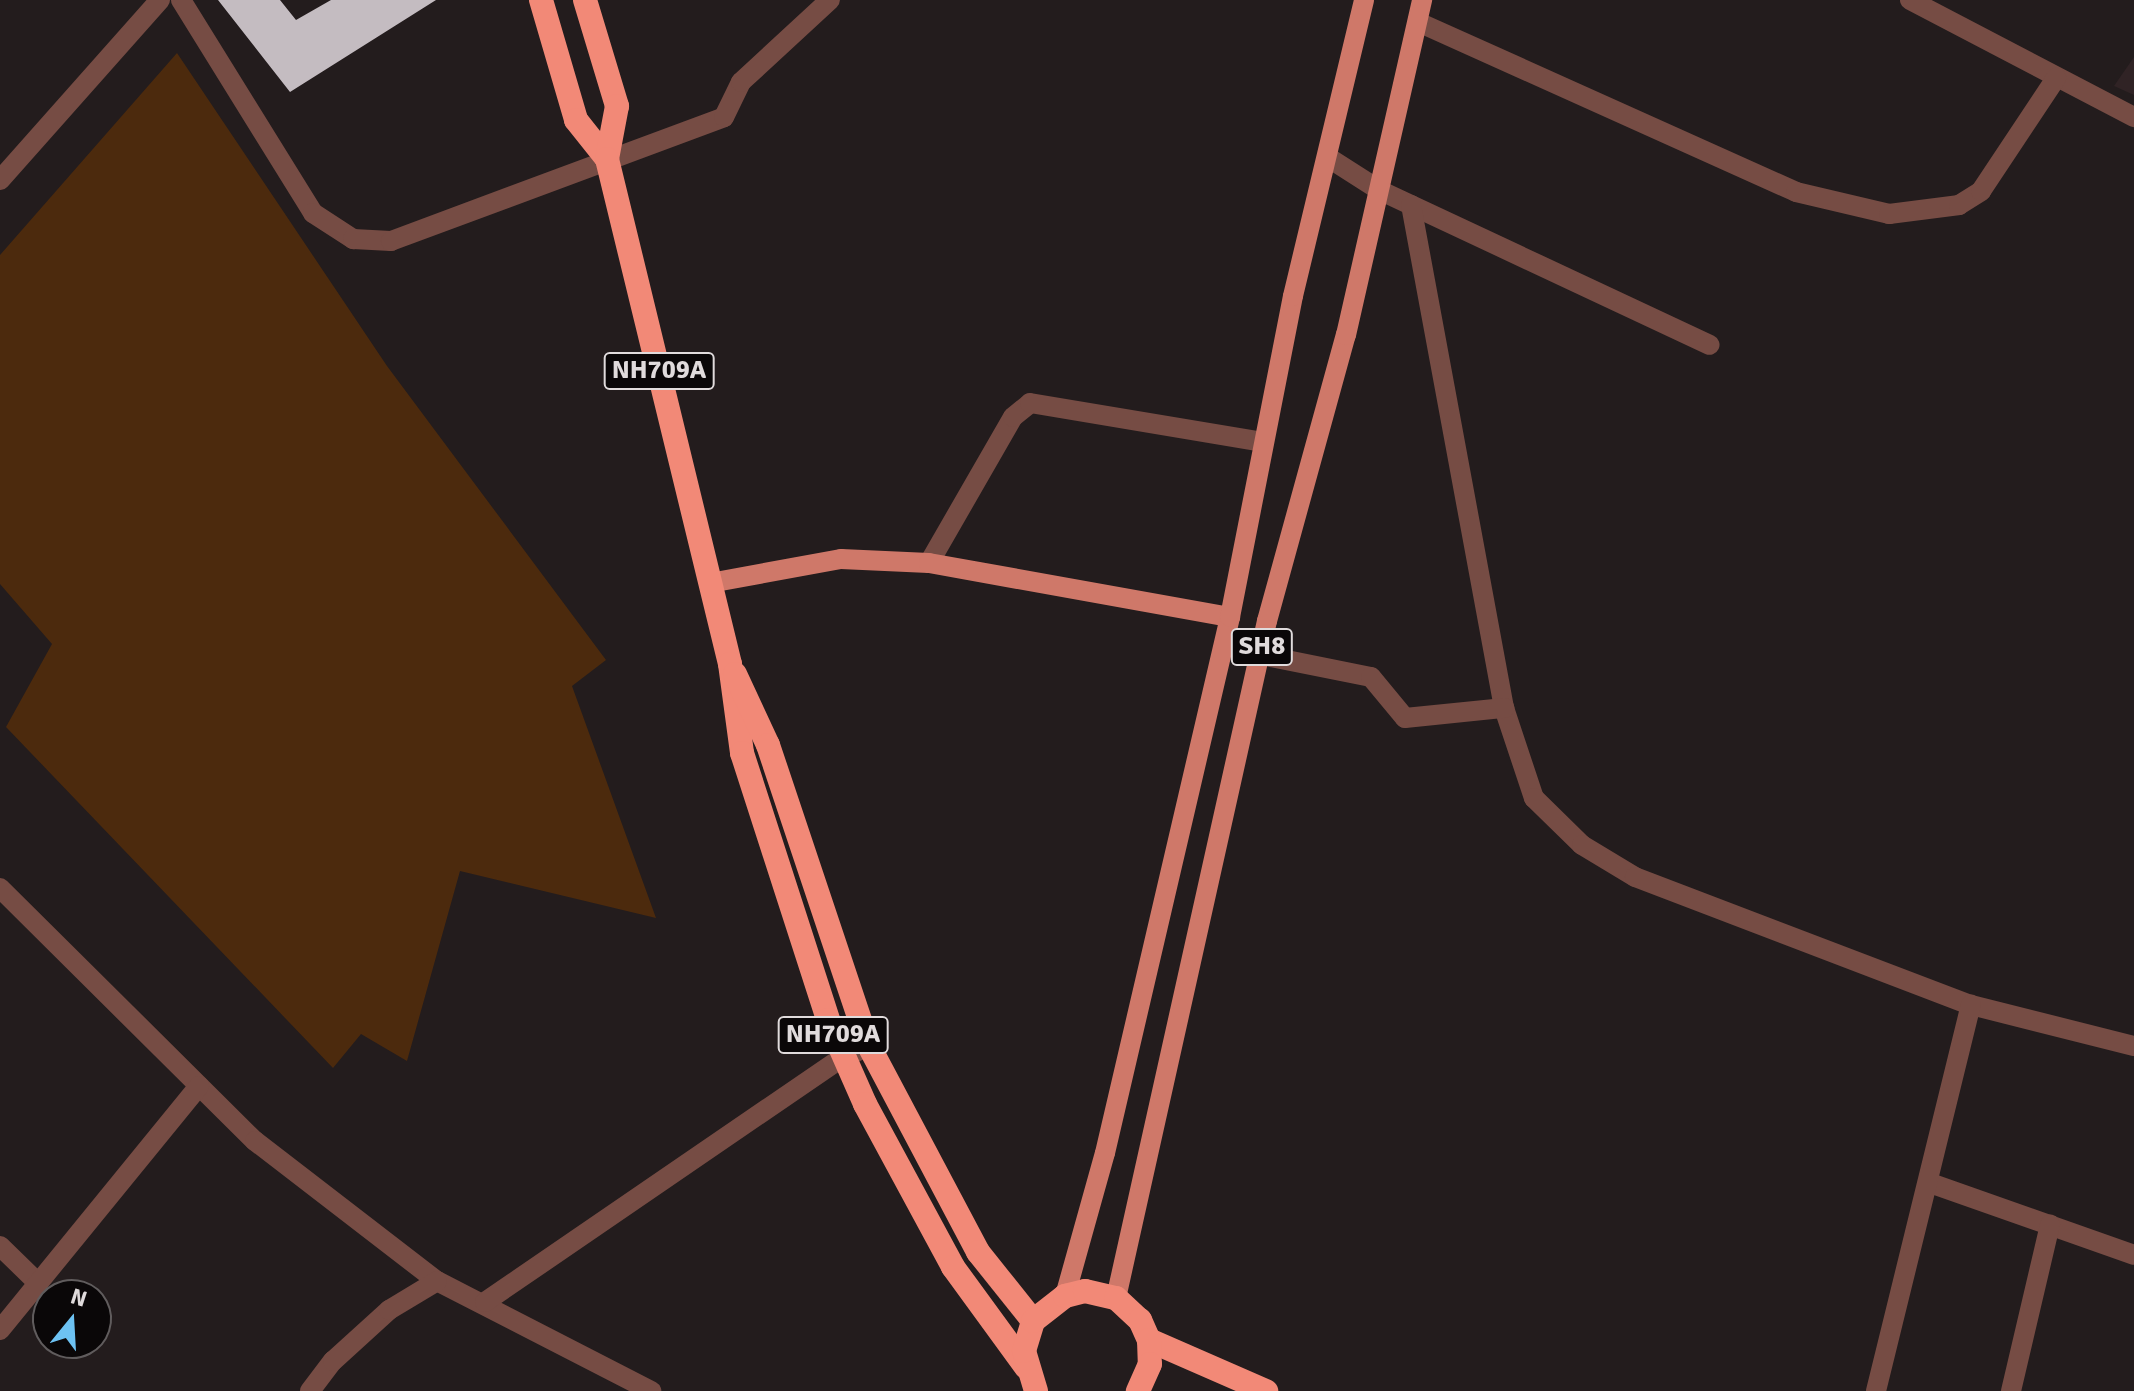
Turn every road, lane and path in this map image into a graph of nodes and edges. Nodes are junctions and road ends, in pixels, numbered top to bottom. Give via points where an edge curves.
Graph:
1 (160, 0) edge
2 (181, 0) edge
3 (541, 0) edge
4 (585, 0) edge
5 (830, 0) edge
6 (1364, 0) edge
7 (1422, 0) edge
8 (1910, 0) edge
9 (1418, 22) junction
10 (2056, 78) junction
11 (2134, 117) edge
12 (1329, 158) junction
13 (607, 159) junction
14 (0, 180) edge
15 (1379, 190) junction
16 (1411, 205) junction
17 (1710, 345) dead end
18 (1264, 442) junction
19 (929, 563) junction
20 (710, 583) junction
21 (1230, 617) junction
22 (1261, 655) junction
23 (730, 664) junction
24 (1504, 708) junction
25 (1188, 796) junction
26 (1223, 807) junction
27 (0, 888) edge
28 (1971, 1005) junction
29 (869, 1046) junction
30 (2134, 1046) edge
31 (842, 1058) junction
32 (199, 1086) junction
33 (1930, 1183) junction
34 (2050, 1225) junction
35 (0, 1246) edge
36 (2134, 1255) edge
37 (34, 1279) edge
38 (39, 1279) edge
39 (437, 1281) junction
40 (32, 1288) edge
41 (1065, 1296) junction
42 (1116, 1298) junction
43 (485, 1302) junction
44 (1033, 1321) junction
45 (0, 1330) edge
46 (1149, 1340) junction
47 (1026, 1367) junction
48 (310, 1391) edge
49 (651, 1391) edge
50 (1036, 1391) edge
51 (1138, 1391) edge
52 (1266, 1391) edge
53 (1876, 1391) edge
54 (2011, 1391) edge

1 - 14 street
2 - 13 street via 313,213 353,239 391,241
3 - 13 highway, NH709A via 576,120
4 - 13 highway, NH709A via 617,106
5 - 13 street via 741,82 724,117
6 - 12 main road, SH8
7 - 9 main road, SH8
8 - 10 street
9 - 10 street via 1796,192 1889,214 1959,205 1981,191
9 - 15 main road, SH8
10 - 11 street
12 - 15 street
12 - 18 main road, SH8 via 1293,296
13 - 20 highway, NH709A
15 - 16 street
15 - 22 main road, SH8
16 - 17 street
16 - 24 street
18 - 19 street via 1030,403 1013,417
18 - 21 main road, SH8
19 - 20 main road via 841,559
19 - 21 main road
20 - 23 highway, NH709A
21 - 25 main road, SH8
22 - 24 street via 1371,677 1405,718
22 - 26 main road, SH8
23 - 29 highway, NH709A via 768,745
23 - 31 highway, NH709A via 742,753
24 - 28 street via 1534,798 1582,845 1635,877
25 - 26 main road
25 - 41 main road, SH8 via 1105,1153
26 - 42 main road, SH8
27 - 32 street
28 - 30 street
28 - 33 street
29 - 31 street
29 - 44 highway, NH709A via 978,1252
31 - 43 street
31 - 47 highway, NH709A via 953,1267
32 - 38 street
32 - 39 street via 255,1141
33 - 34 street
33 - 53 street
34 - 36 street
34 - 54 street
35 - 37 street
39 - 43 street
39 - 48 street via 389,1310 333,1361
40 - 45 street
41 - 42 highway via 1085,1291
41 - 44 highway
42 - 46 highway via 1140,1320
43 - 49 street
44 - 47 highway, NH709A via 1024,1351
46 - 51 highway via 1150,1364
46 - 52 highway
47 - 50 highway, NH709A

